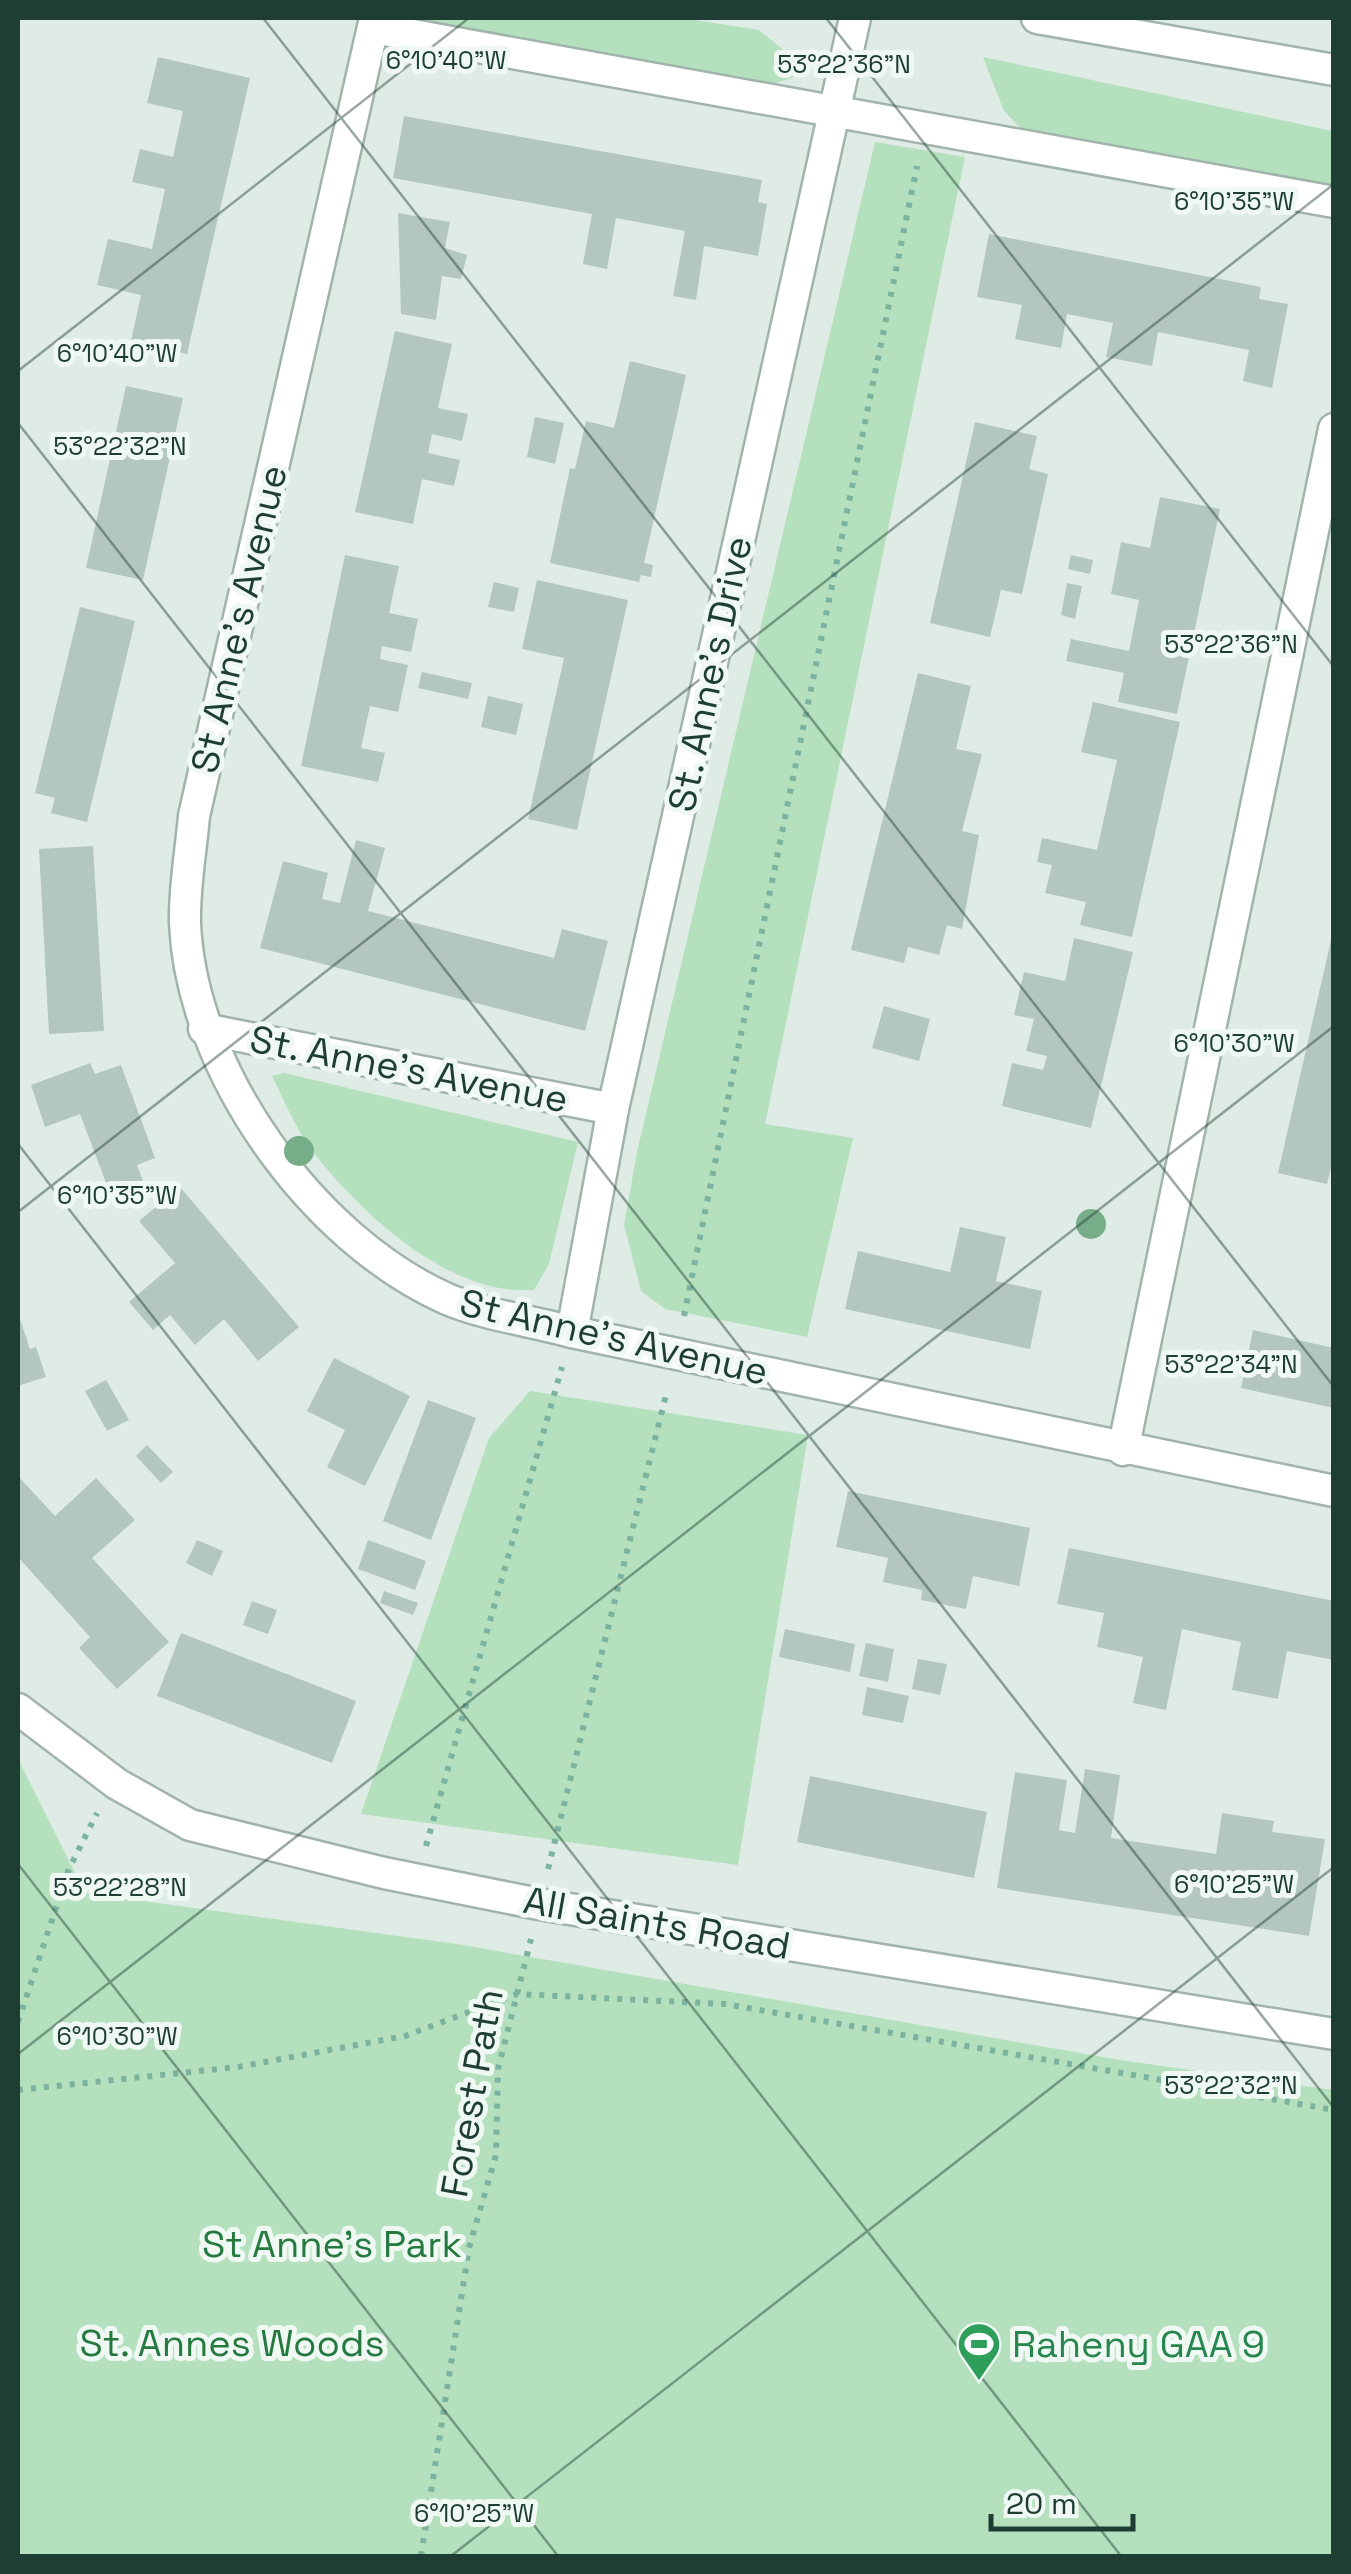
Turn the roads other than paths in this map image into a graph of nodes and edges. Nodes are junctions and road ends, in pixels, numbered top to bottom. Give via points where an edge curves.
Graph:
1 (855, 18) edge
2 (1037, 18) edge
3 (374, 23) edge
4 (1334, 70) edge
5 (834, 112) junction
6 (1334, 202) edge
7 (1334, 429) edge
8 (204, 1029) junction
9 (613, 1109) junction
10 (572, 1332) junction
11 (1123, 1450) junction
12 (1334, 1491) edge
13 (18, 1709) edge
14 (1334, 2034) edge

1 - 5 street, St. Anne's Drive
2 - 4 street
3 - 5 street
3 - 8 street, St Anne's Avenue via 194,816 185,923
5 - 6 street
5 - 9 street, St. Anne's Drive
7 - 11 street
8 - 9 street, St. Anne's Avenue
8 - 10 street, St Anne's Avenue via 265,1143 358,1244 448,1299
9 - 10 street, St. Anne's Drive
10 - 11 street, St Anne's Avenue
11 - 12 street, St Anne's Avenue
13 - 14 street, All Saints Road via 117,1784 190,1826 540,1904

